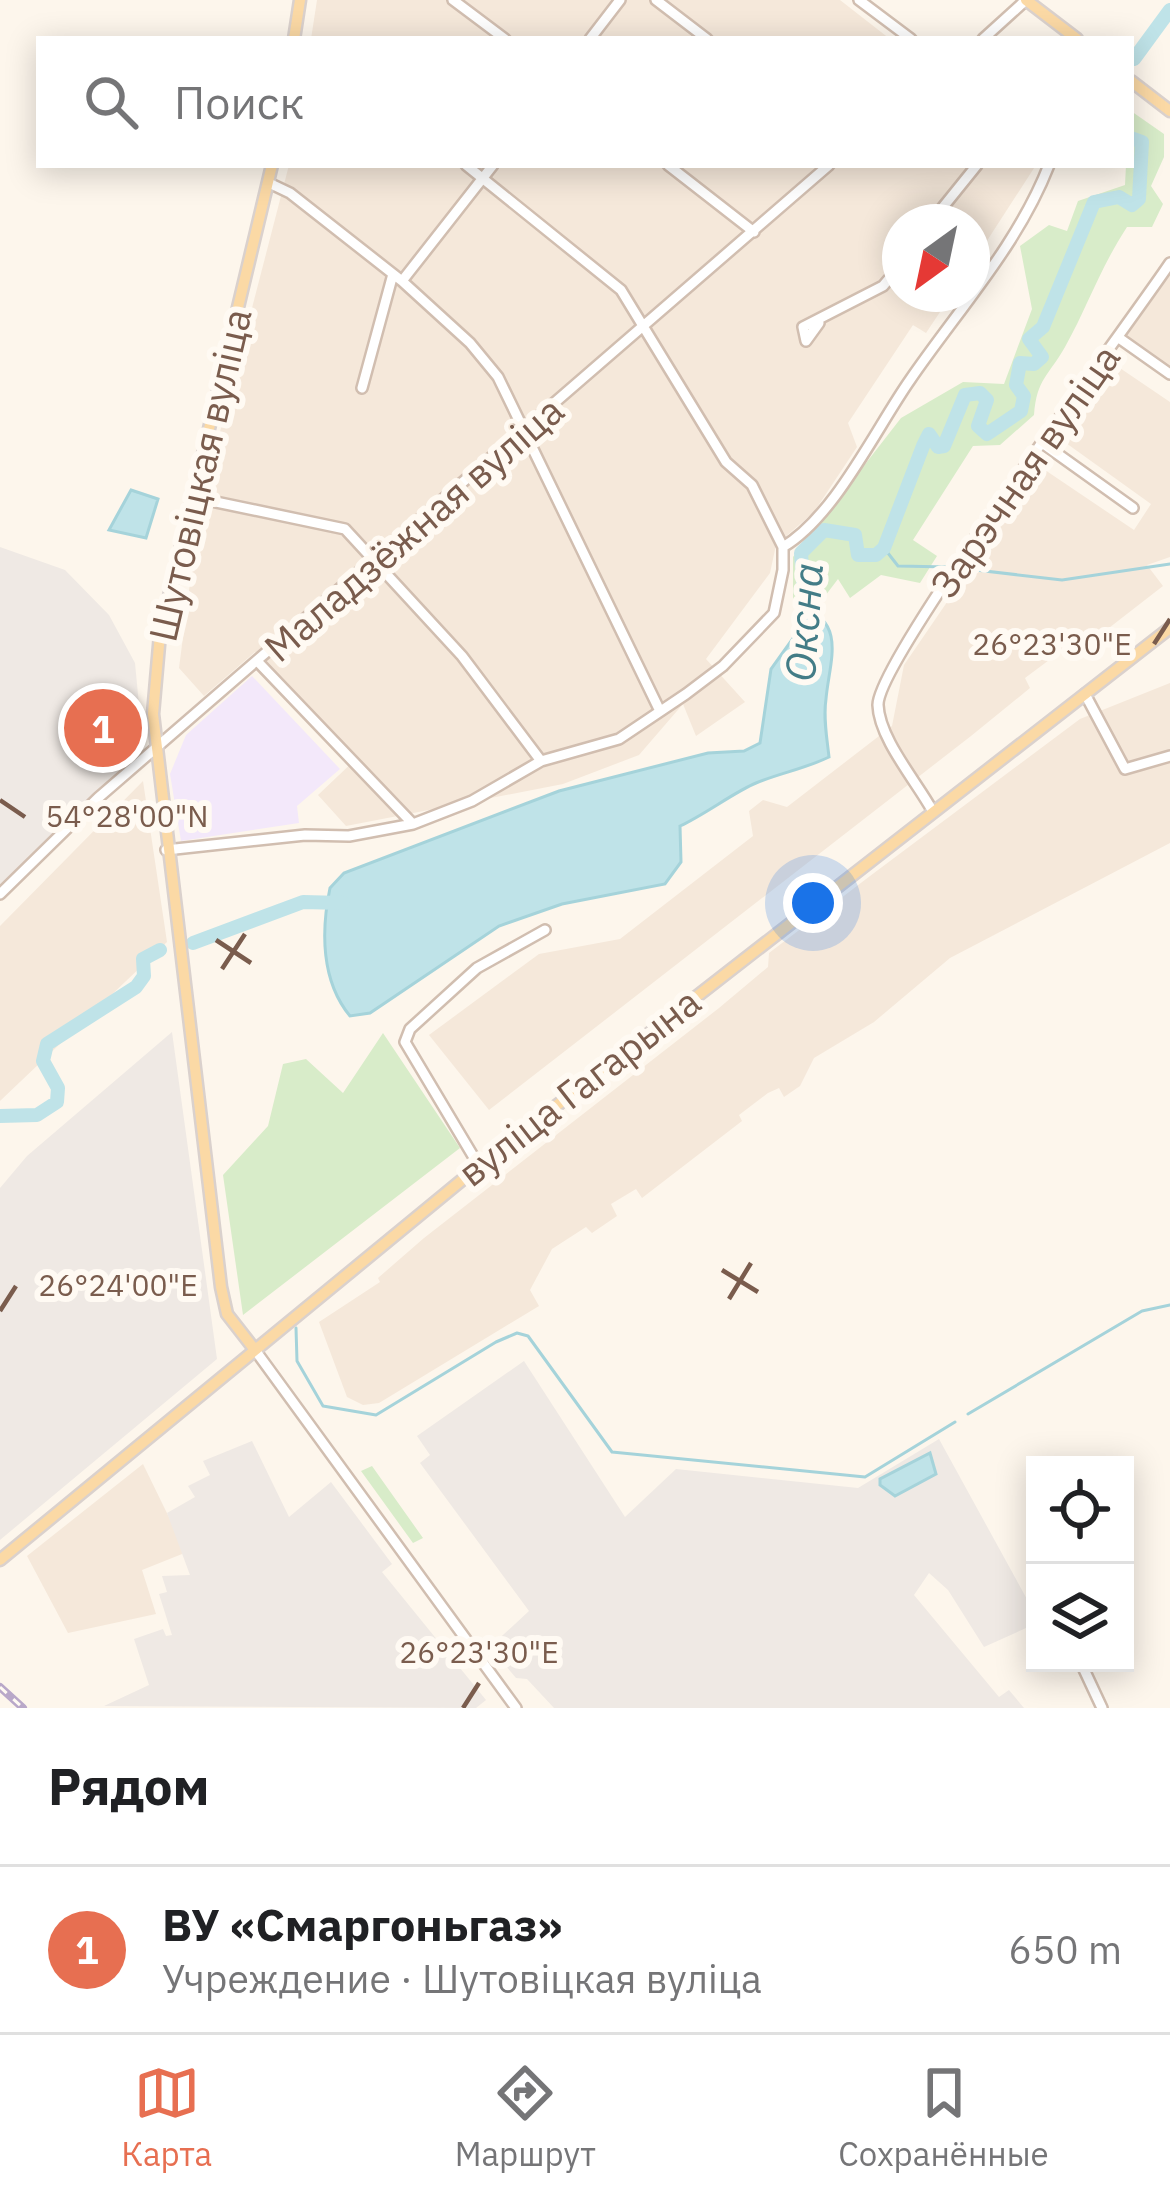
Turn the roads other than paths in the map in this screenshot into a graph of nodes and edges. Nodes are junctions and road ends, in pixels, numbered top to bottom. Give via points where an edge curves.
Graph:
1 (300, 0) edge
2 (453, 0) edge
3 (620, 0) edge
4 (656, 0) edge
5 (860, 0) edge
6 (1026, 0) edge
7 (296, 36) edge
8 (501, 36) edge
9 (592, 36) edge
10 (703, 36) edge
11 (907, 36) edge
12 (985, 36) edge
13 (1073, 36) edge
14 (1134, 83) edge
15 (1170, 111) edge
16 (272, 168) edge
17 (470, 168) edge
18 (491, 168) edge
19 (672, 168) edge
20 (826, 168) edge
21 (975, 168) edge
22 (1047, 168) edge
23 (483, 178) junction
24 (269, 183) junction
25 (946, 204) edge
26 (754, 232) junction
27 (1170, 263) edge
28 (398, 278) junction
29 (882, 287) edge
30 (819, 323) dead end
31 (645, 330) junction
32 (1119, 338) junction
33 (1170, 374) edge
34 (362, 388) dead end
35 (525, 430) junction
36 (1045, 445) junction
37 (192, 497) junction
38 (1133, 508) dead end
39 (783, 547) junction
40 (376, 561) junction
41 (1170, 628) edge
42 (259, 663) junction
43 (1085, 694) junction
44 (659, 709) junction
45 (154, 754) junction
46 (1170, 755) edge
47 (541, 761) junction
48 (932, 810) junction
49 (413, 824) junction
50 (166, 850) junction
51 (0, 894) edge
52 (545, 930) dead end
53 (479, 1166) junction
54 (255, 1350) junction
55 (0, 1560) edge
56 (1085, 1672) edge
57 (516, 1708) edge
58 (1102, 1708) edge

1 - 7 main road
2 - 8 street
3 - 9 street
4 - 10 street
5 - 11 street
6 - 12 street
6 - 13 main road
14 - 15 main road
16 - 24 main road, Шутовіцкая вуліца
17 - 23 street
18 - 23 street
19 - 26 street
20 - 26 street, Маладзёжная вуліца
21 - 25 street
22 - 39 street via 986,280 821,514
23 - 28 street
23 - 31 street via 611,281
24 - 28 street
24 - 37 main road, Шутовіцкая вуліца
26 - 31 street, Маладзёжная вуліца
27 - 32 street, Зарэчная вуліца
28 - 34 street
28 - 35 street via 484,359
29 - 30 street
31 - 35 street, Маладзёжная вуліца
31 - 39 street via 726,463 752,485
32 - 33 street
32 - 36 street, Зарэчная вуліца
35 - 40 street, Маладзёжная вуліца
35 - 44 street
36 - 38 street
36 - 48 street, Зарэчная вуліца via 948,575 879,701 880,718
37 - 40 street via 331,524
37 - 45 main road, Шутовіцкая вуліца via 156,659
39 - 44 street via 774,613 723,666
40 - 42 street, Маладзёжная вуліца
40 - 47 street
41 - 43 main road, вуліца Гагарына
42 - 45 street, Маладзёжная вуліца
42 - 49 street
43 - 46 street via 1125,770
43 - 48 main road, вуліца Гагарына
44 - 47 street via 619,739
45 - 50 main road, Шутовіцкая вуліца
45 - 51 street, Маладзёжная вуліца
47 - 49 street
48 - 53 main road, вуліца Гагарына
49 - 50 street
50 - 54 main road, Шутовіцкая вуліца via 220,1287 227,1314
52 - 53 street via 477,968 410,1029 406,1042
53 - 54 main road, вуліца Гагарына
54 - 55 main road, вуліца Гагарына
54 - 57 street
56 - 58 street

